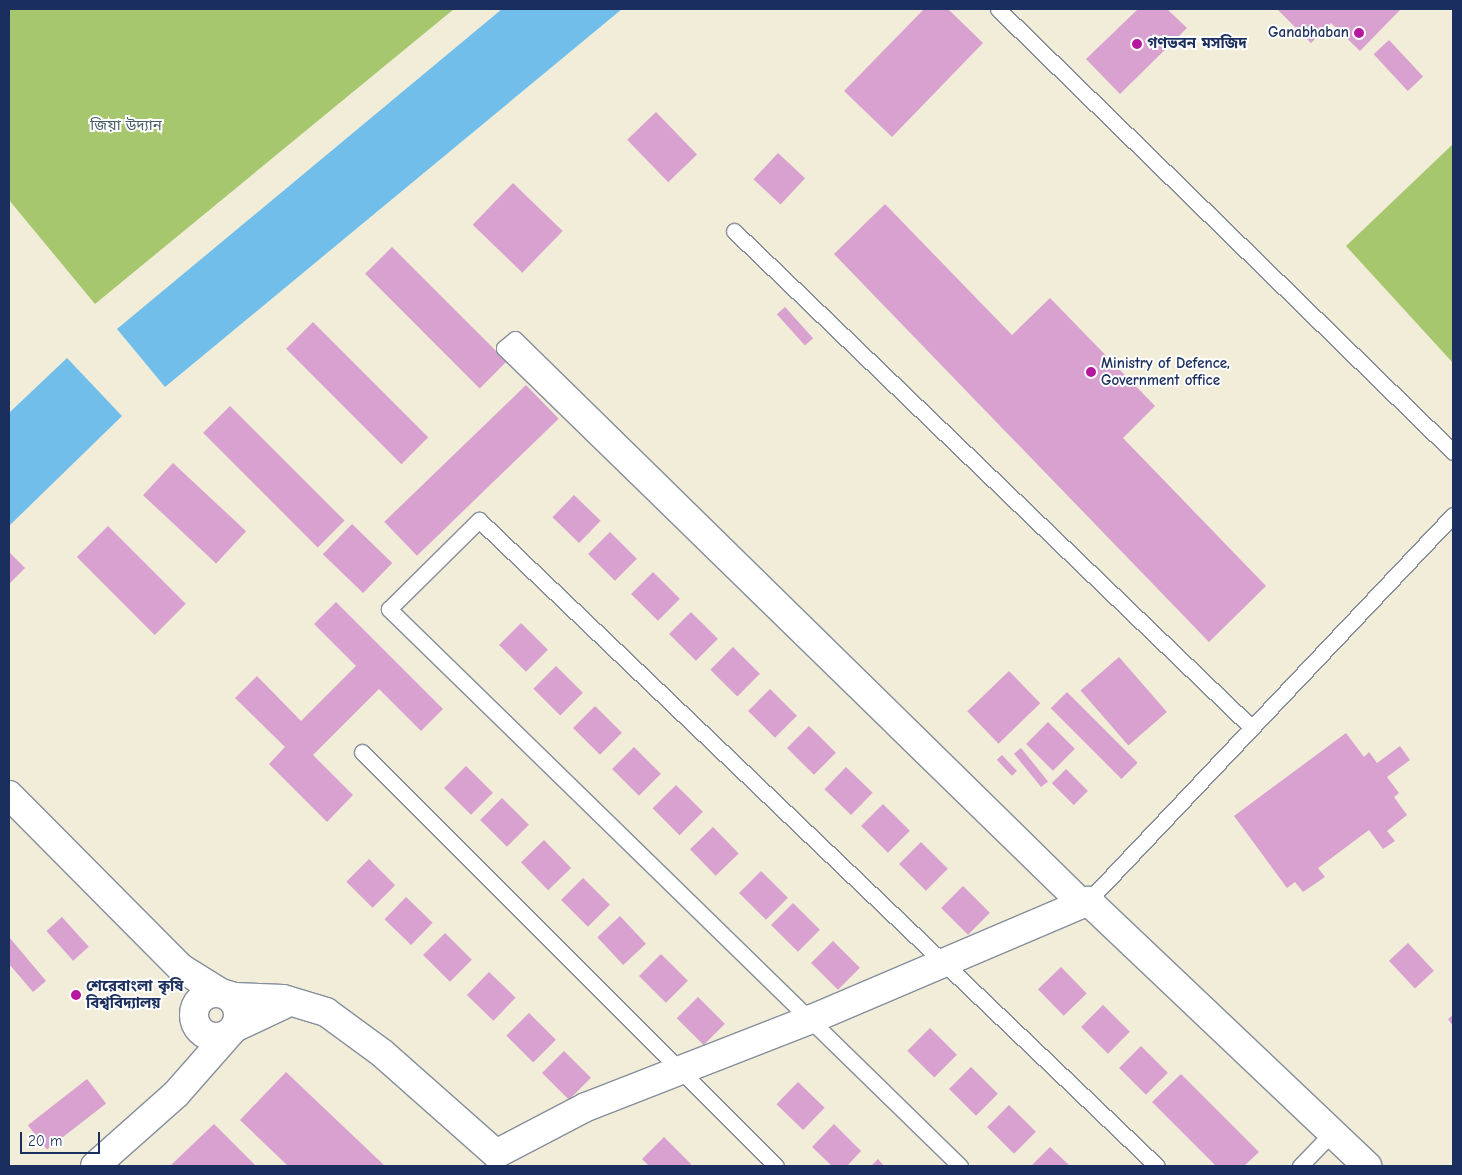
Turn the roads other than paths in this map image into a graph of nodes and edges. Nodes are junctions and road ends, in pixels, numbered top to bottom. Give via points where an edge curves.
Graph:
1 (998, 9) edge
2 (734, 231) dead end
3 (1453, 452) edge
4 (1453, 516) edge
5 (1252, 728) junction
6 (362, 752) dead end
7 (9, 795) edge
8 (1082, 903) junction
9 (163, 953) junction
10 (945, 964) junction
11 (221, 993) junction
12 (296, 1002) junction
13 (194, 1013) junction
14 (812, 1019) junction
15 (234, 1028) junction
16 (680, 1070) junction
17 (187, 1082) junction
18 (1327, 1138) junction
19 (502, 1160) edge
20 (95, 1166) edge
21 (776, 1166) edge
22 (960, 1166) edge
23 (1157, 1166) edge
24 (1300, 1166) edge
25 (1350, 1166) edge
26 (1367, 1166) edge

1 - 3 lane
2 - 5 lane
4 - 5 lane
5 - 8 lane
6 - 16 lane
7 - 9 street
8 - 8 lane via 504,348 514,339
8 - 10 street
8 - 18 street
9 - 11 street
9 - 13 street
10 - 14 street
10 - 14 lane via 479,520 389,609
10 - 23 lane
11 - 12 street via 245,1000
11 - 13 street via 202,997
11 - 15 street via 233,1000 237,1007
12 - 15 street via 266,1011
12 - 19 street via 326,1012 346,1025
13 - 15 street via 197,1027 208,1036 223,1036
13 - 17 street via 193,1057
14 - 16 street
14 - 22 lane
15 - 17 street
16 - 19 street via 586,1107
16 - 21 lane
17 - 20 street
18 - 24 lane
18 - 25 street
18 - 26 street

